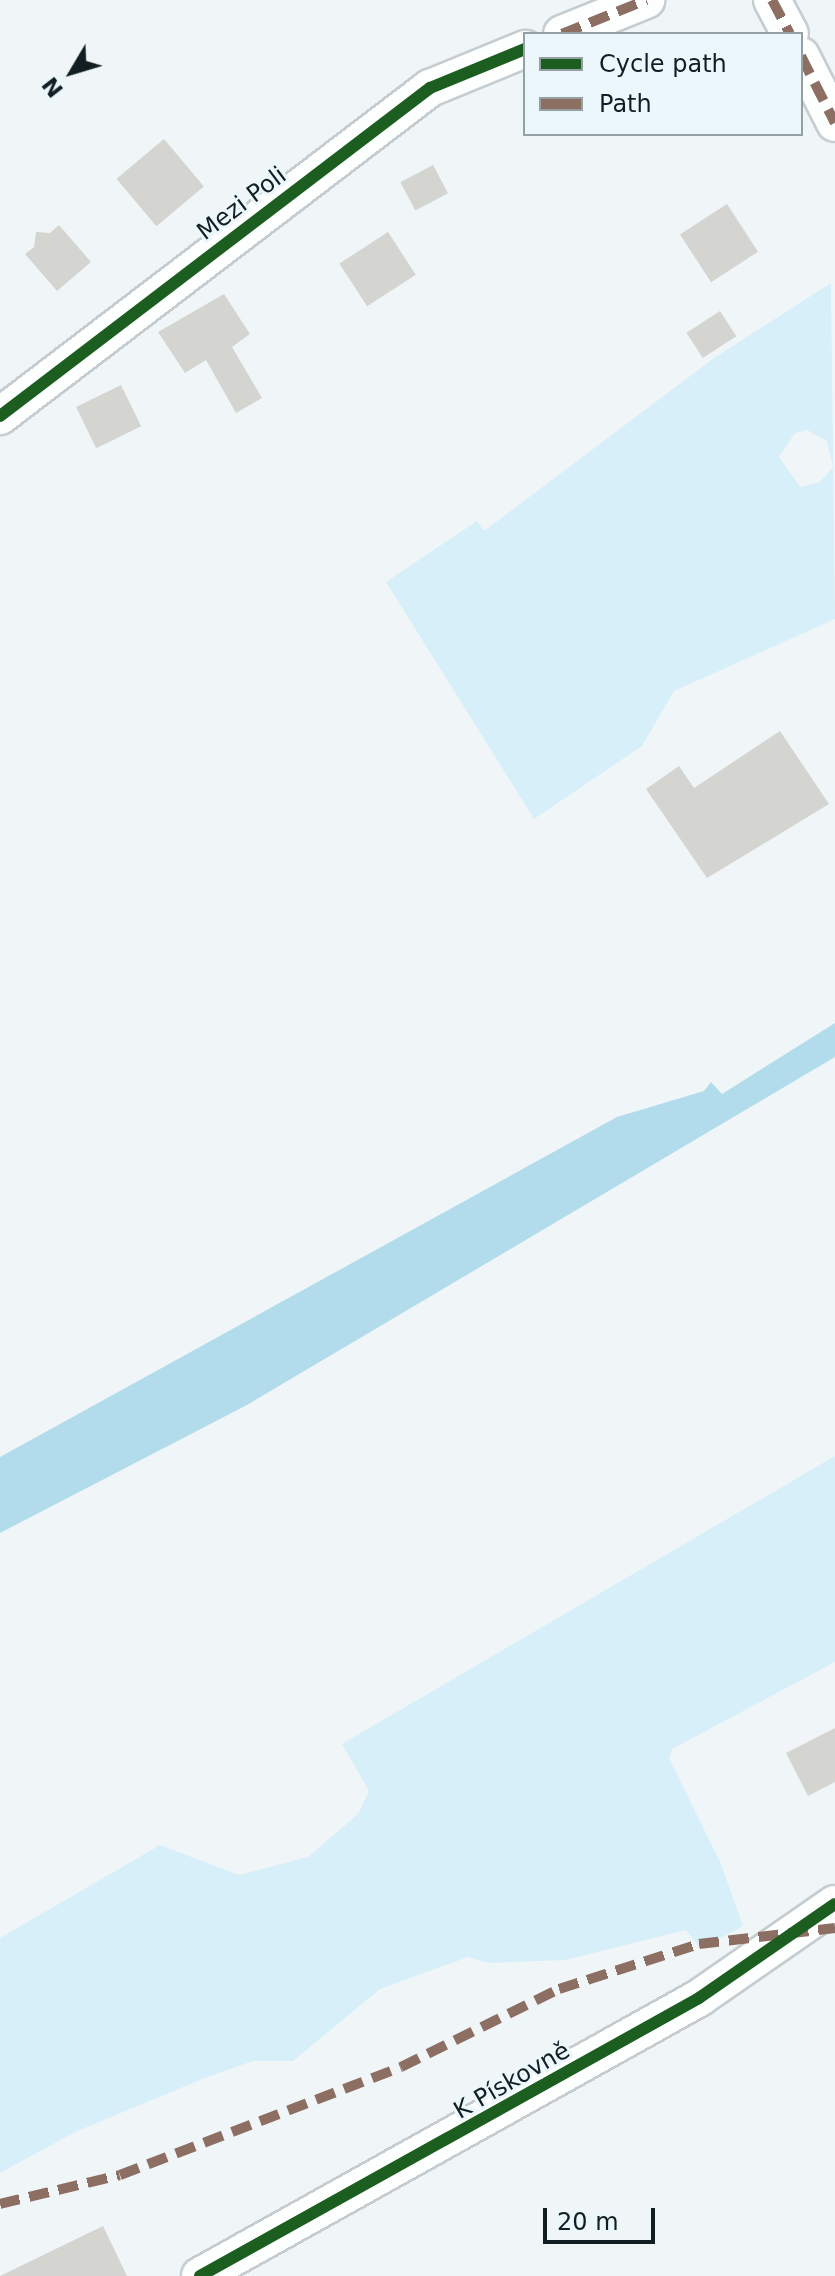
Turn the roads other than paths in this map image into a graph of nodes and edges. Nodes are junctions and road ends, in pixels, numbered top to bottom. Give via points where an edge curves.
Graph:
1 (646, 0) edge
2 (772, 0) edge
3 (567, 32) edge
4 (789, 32) edge
5 (523, 50) edge
6 (803, 60) edge
7 (835, 123) edge
8 (0, 416) edge
9 (835, 1904) edge
10 (200, 2276) edge

1 - 3 street
2 - 4 street
5 - 8 street, Mezi Poli via 430,88
6 - 7 street
9 - 10 street, K Pískovně via 699,1998

